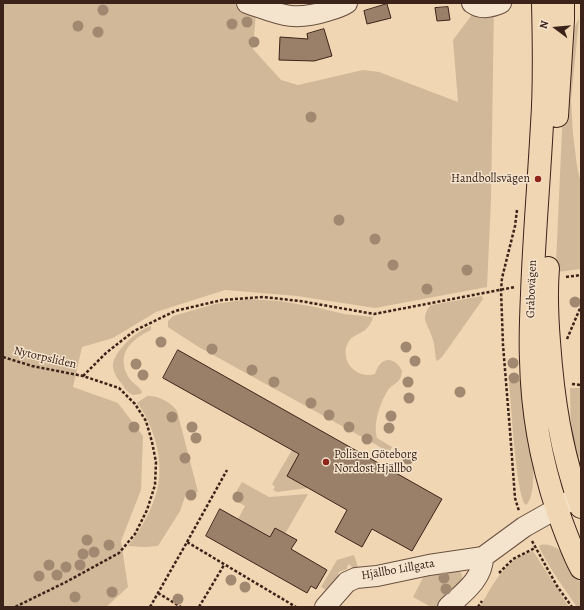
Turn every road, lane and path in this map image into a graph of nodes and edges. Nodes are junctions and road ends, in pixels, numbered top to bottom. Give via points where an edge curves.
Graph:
1 (247, 3) edge
2 (347, 3) edge
3 (472, 3) edge
4 (502, 3) edge
5 (543, 3) edge
6 (563, 3) edge
7 (517, 208) dead end
8 (581, 275) edge
9 (560, 278) dead end
10 (521, 286) dead end
11 (501, 290) junction
12 (581, 306) edge
13 (566, 344) dead end
14 (3, 357) edge
15 (83, 376) junction
16 (566, 384) dead end
17 (581, 385) edge
18 (227, 470) dead end
19 (580, 499) edge
20 (557, 508) junction
21 (524, 527) junction
22 (186, 542) junction
23 (536, 548) junction
24 (483, 557) junction
25 (224, 565) junction
26 (581, 568) edge
27 (498, 574) dead end
28 (158, 593) junction
29 (484, 595) dead end
30 (15, 607) edge
31 (150, 607) edge
32 (181, 607) edge
33 (199, 607) edge
34 (296, 607) edge
35 (325, 607) edge
36 (448, 607) edge
37 (478, 607) edge
38 (572, 607) edge

1 - 2 street via 289,17 303,17
3 - 4 street via 489,8
5 - 20 main road, Gråbovägen via 543,123 533,262 531,360 534,404 542,453
6 - 19 main road, Gråbovägen via 547,272 548,318 557,420
7 - 11 path
8 - 9 path
10 - 11 path
11 - 15 path via 374,314 300,301 263,298 222,300 175,311 134,331 106,353
11 - 21 path via 515,498
12 - 13 path
14 - 15 path, Nytorpsliden via 32,366
15 - 30 path, Nytorpsliden via 119,388 135,404 146,421 152,442 156,462 155,485 147,510 135,534 119,553
16 - 17 path
18 - 22 path
19 - 20 street, Hjällbo Lillgata
20 - 21 street, Hjällbo Lillgata
20 - 26 main road, Gråbovägen
21 - 23 path
21 - 24 street, Hjällbo Lillgata
22 - 25 path
22 - 28 path
23 - 27 path via 513,559
23 - 38 path
24 - 35 street, Hjällbo Lillgata via 356,578 347,582
24 - 36 street via 483,566 476,580
25 - 33 path
25 - 34 path
28 - 31 path
28 - 32 path
29 - 37 path

